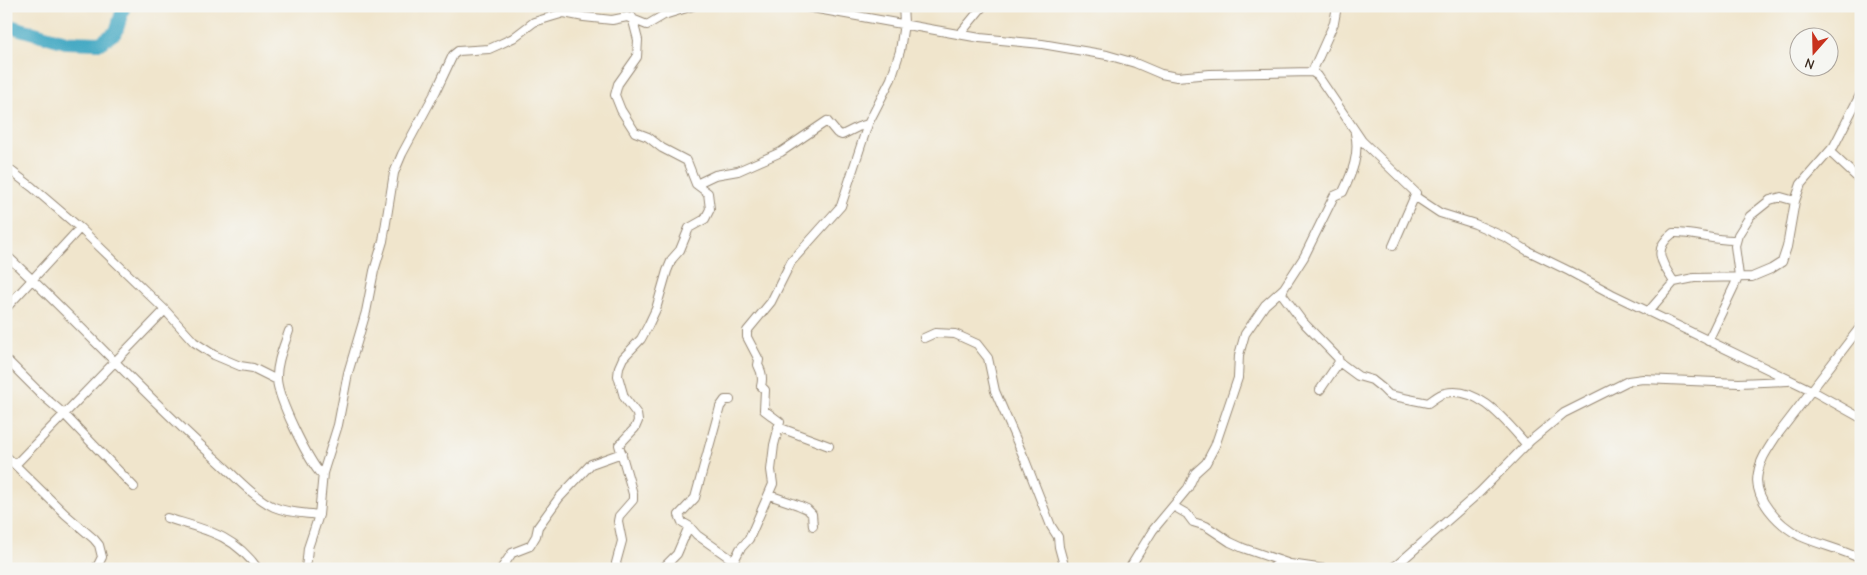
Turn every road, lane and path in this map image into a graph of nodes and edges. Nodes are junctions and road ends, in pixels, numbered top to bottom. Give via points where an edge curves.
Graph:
1 (693, 6) edge
2 (801, 6) edge
3 (903, 6) edge
4 (983, 6) edge
5 (1337, 6) edge
6 (632, 17) junction
7 (904, 24) junction
8 (960, 34) junction
9 (1312, 72) junction
10 (1861, 93) edge
11 (868, 124) junction
12 (1353, 126) junction
13 (1830, 152) junction
14 (6, 168) edge
15 (1861, 181) edge
16 (696, 184) junction
17 (1416, 196) junction
18 (1795, 201) junction
19 (80, 228) junction
20 (1736, 240) junction
21 (1393, 246) dead end
22 (6, 255) edge
23 (1738, 279) junction
24 (33, 280) junction
25 (1674, 282) junction
26 (1284, 288) junction
27 (6, 308) edge
28 (165, 310) junction
29 (1648, 312) junction
30 (1861, 326) edge
31 (289, 331) dead end
32 (924, 338) dead end
33 (1708, 341) junction
34 (6, 359) edge
35 (116, 361) junction
36 (1339, 362) junction
37 (277, 380) junction
38 (1790, 381) junction
39 (1320, 390) dead end
40 (1811, 390) junction
41 (730, 400) dead end
42 (64, 414) junction
43 (1861, 418) edge
44 (778, 427) junction
45 (1527, 445) junction
46 (829, 446) dead end
47 (622, 453) junction
48 (6, 456) edge
49 (16, 464) junction
50 (324, 473) junction
51 (134, 486) dead end
52 (769, 496) junction
53 (1173, 506) junction
54 (319, 515) junction
55 (167, 518) dead end
56 (689, 526) junction
57 (813, 526) dead end
58 (1861, 559) edge
59 (1281, 561) junction
60 (735, 565) edge
61 (96, 569) edge
62 (258, 569) edge
63 (306, 569) edge
64 (501, 569) edge
65 (618, 569) edge
66 (662, 569) edge
67 (1066, 569) edge
68 (1129, 569) edge
69 (1271, 569) edge
70 (1325, 569) edge
71 (1390, 569) edge

1 - 6 street via 664,14 647,24
2 - 7 street
3 - 7 street
4 - 8 street
5 - 9 street via 1334,23
6 - 16 street via 638,40 637,57 618,84 615,95 635,132 687,161
6 - 50 street via 612,20 564,13 534,22 498,45 458,51 453,55 394,173 383,241
7 - 8 street
7 - 11 street via 891,78
8 - 9 street via 1107,55 1177,77
9 - 12 street
10 - 13 street
11 - 16 street via 842,135 827,121 781,152 738,172 715,175
11 - 44 street via 841,206 791,262 771,302 747,330 747,337 759,360 761,386 765,390 764,410 779,420
12 - 17 street via 1362,141 1415,191
12 - 26 street via 1357,151 1348,181 1343,192 1334,196 1304,257
13 - 15 street
13 - 18 street via 1801,184
14 - 19 street
16 - 47 street via 708,193 710,209 705,219 690,228 672,259 648,326 619,367 624,397 638,420 619,445
17 - 21 street
17 - 29 street via 1435,210 1507,238
18 - 20 street via 1781,197 1770,200 1750,216
18 - 23 street via 1782,262 1757,275
19 - 24 street
19 - 28 street
20 - 23 street
20 - 25 street via 1673,233 1662,243 1660,251 1662,262
22 - 24 street
23 - 25 street via 1694,278
23 - 33 street
24 - 27 street
24 - 35 street
25 - 29 street
26 - 36 street via 1282,294 1302,321
26 - 53 street via 1265,305 1245,334 1239,355 1238,378 1215,446
28 - 35 street
28 - 37 street via 194,342 214,355
29 - 33 street
30 - 40 street
31 - 37 street
32 - 67 street via 934,333 955,334 977,344 988,358 994,391 1058,537
33 - 38 street
34 - 42 street
35 - 42 street
35 - 54 street via 191,436 260,498 287,511
36 - 39 street
36 - 45 street via 1358,376 1372,380 1390,395 1428,402 1444,393 1461,392 1494,410
37 - 50 street via 304,448 319,472
38 - 40 street
38 - 45 street via 1628,381 1564,413
40 - 43 street
40 - 58 street via 1765,454 1757,474 1759,490 1766,507 1790,530
41 - 56 street via 725,400 720,407 695,498 679,515
42 - 49 street
42 - 51 street
44 - 46 street
44 - 52 street
45 - 71 street via 1480,492
47 - 64 street via 591,464 559,498 538,527 530,546 512,553
47 - 65 street via 633,500 618,521 622,541 616,563
48 - 49 street
49 - 61 street via 99,545 102,557
50 - 54 street
52 - 57 street via 807,510 812,514
52 - 60 street via 749,539 740,549
53 - 59 street via 1193,522 1206,526 1230,542
53 - 68 street via 1153,530
54 - 63 street via 308,548
55 - 62 street via 216,533 243,550
56 - 60 street
56 - 66 street via 677,554
59 - 69 street
59 - 70 street

